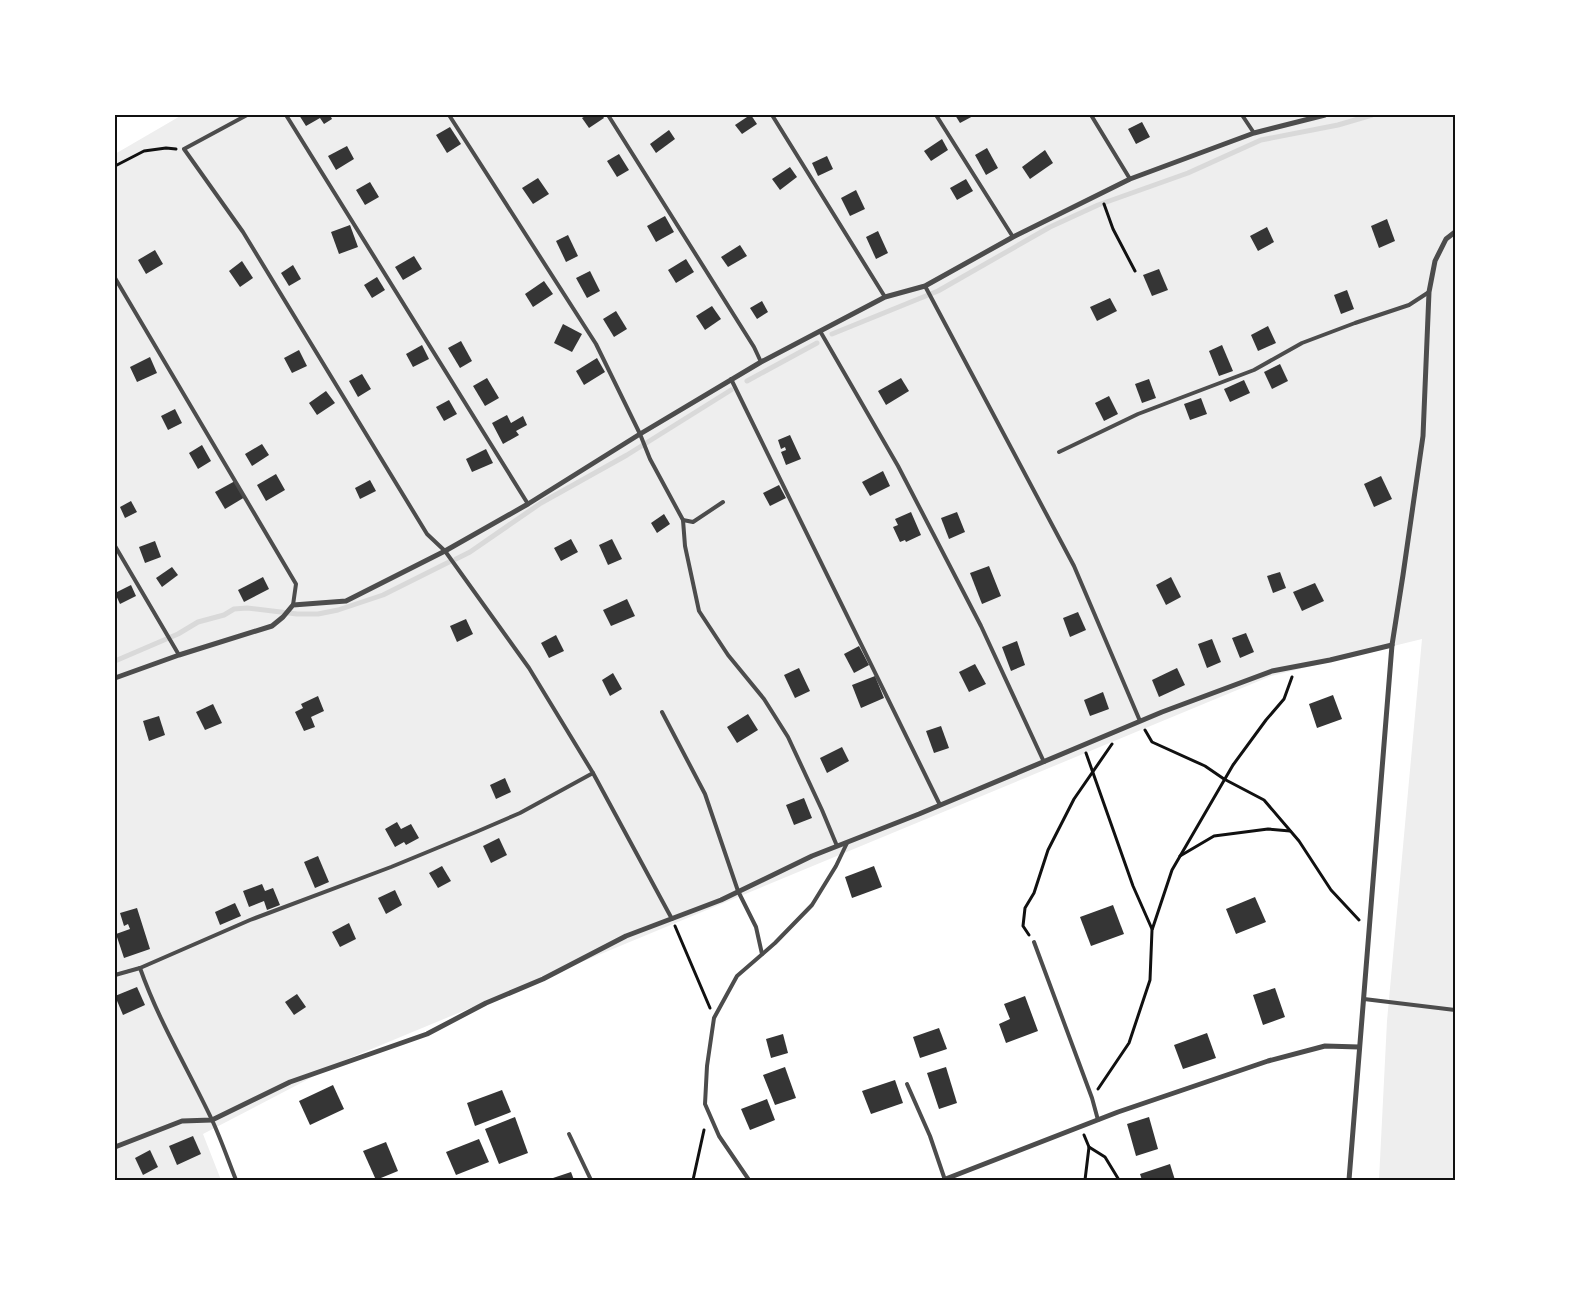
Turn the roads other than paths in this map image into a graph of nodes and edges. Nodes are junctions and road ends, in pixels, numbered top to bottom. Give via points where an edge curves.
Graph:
1 (247, 115) edge
2 (286, 115) edge
3 (449, 115) edge
4 (608, 115) edge
5 (772, 115) edge
6 (936, 115) edge
7 (1090, 115) edge
8 (1242, 115) edge
9 (1325, 115) edge
10 (1254, 133) junction
11 (1130, 179) junction
12 (1455, 232) edge
13 (1013, 237) junction
14 (115, 278) edge
15 (926, 287) junction
16 (1429, 292) junction
17 (885, 297) junction
18 (820, 330) junction
19 (761, 362) junction
20 (731, 379) junction
21 (641, 436) junction
22 (1059, 452) dead end
23 (723, 502) dead end
24 (528, 504) junction
25 (683, 520) junction
26 (115, 546) edge
27 (445, 551) junction
28 (292, 606) junction
29 (1392, 645) junction
30 (179, 656) junction
31 (115, 678) edge
32 (662, 712) dead end
33 (1140, 721) junction
34 (1044, 762) junction
35 (593, 772) junction
36 (940, 805) junction
37 (847, 842) junction
38 (838, 846) junction
39 (738, 891) junction
40 (672, 919) junction
41 (1034, 942) road end
42 (762, 954) junction
43 (140, 968) junction
44 (115, 976) edge
45 (1364, 999) junction
46 (1455, 1010) edge
47 (1359, 1047) junction
48 (907, 1084) dead end
49 (212, 1120) junction
50 (1098, 1120) junction
51 (569, 1134) dead end
52 (115, 1147) edge
53 (236, 1180) edge
54 (591, 1180) edge
55 (749, 1180) edge
56 (944, 1180) edge
57 (1349, 1180) edge

1 - 27 lane via 184,149 243,232 427,534
2 - 24 lane
3 - 21 lane via 596,344
4 - 19 lane
5 - 17 lane
6 - 13 lane
7 - 11 lane
8 - 10 lane
9 - 10 street
10 - 11 street
11 - 13 street
12 - 16 street via 1446,239 1435,261
13 - 15 street
14 - 28 lane via 296,584
15 - 17 street
15 - 33 lane via 1074,566
16 - 22 lane via 1409,305 1302,343 1254,370 1138,414
16 - 29 street via 1422,436
17 - 18 street
18 - 19 street
18 - 34 lane via 898,466 981,626
19 - 20 street
20 - 21 street
20 - 36 lane
21 - 24 street
21 - 25 lane
23 - 25 lane via 693,522
24 - 27 street
25 - 38 lane via 685,546 699,610 788,736
26 - 30 lane
27 - 28 street via 346,601
27 - 35 lane via 529,668
28 - 30 street via 272,626
29 - 33 street via 1272,671
29 - 45 street
30 - 31 street
32 - 39 lane via 705,794
33 - 34 street
34 - 36 street
35 - 40 lane
35 - 43 lane via 520,813 391,867 250,920
36 - 37 street
37 - 38 street
37 - 42 lane via 812,905
38 - 39 street
39 - 40 street
39 - 42 lane via 756,927
40 - 49 street via 626,936 427,1034 290,1082
41 - 50 lane
42 - 55 lane via 737,976 714,1018 707,1066 705,1104 719,1136
43 - 44 lane
43 - 49 lane via 170,1038
45 - 46 lane
45 - 47 street
47 - 50 street via 1325,1046 1268,1061
47 - 57 street
48 - 56 lane via 930,1136
49 - 52 street via 182,1121
49 - 53 lane
50 - 56 street
51 - 54 lane

